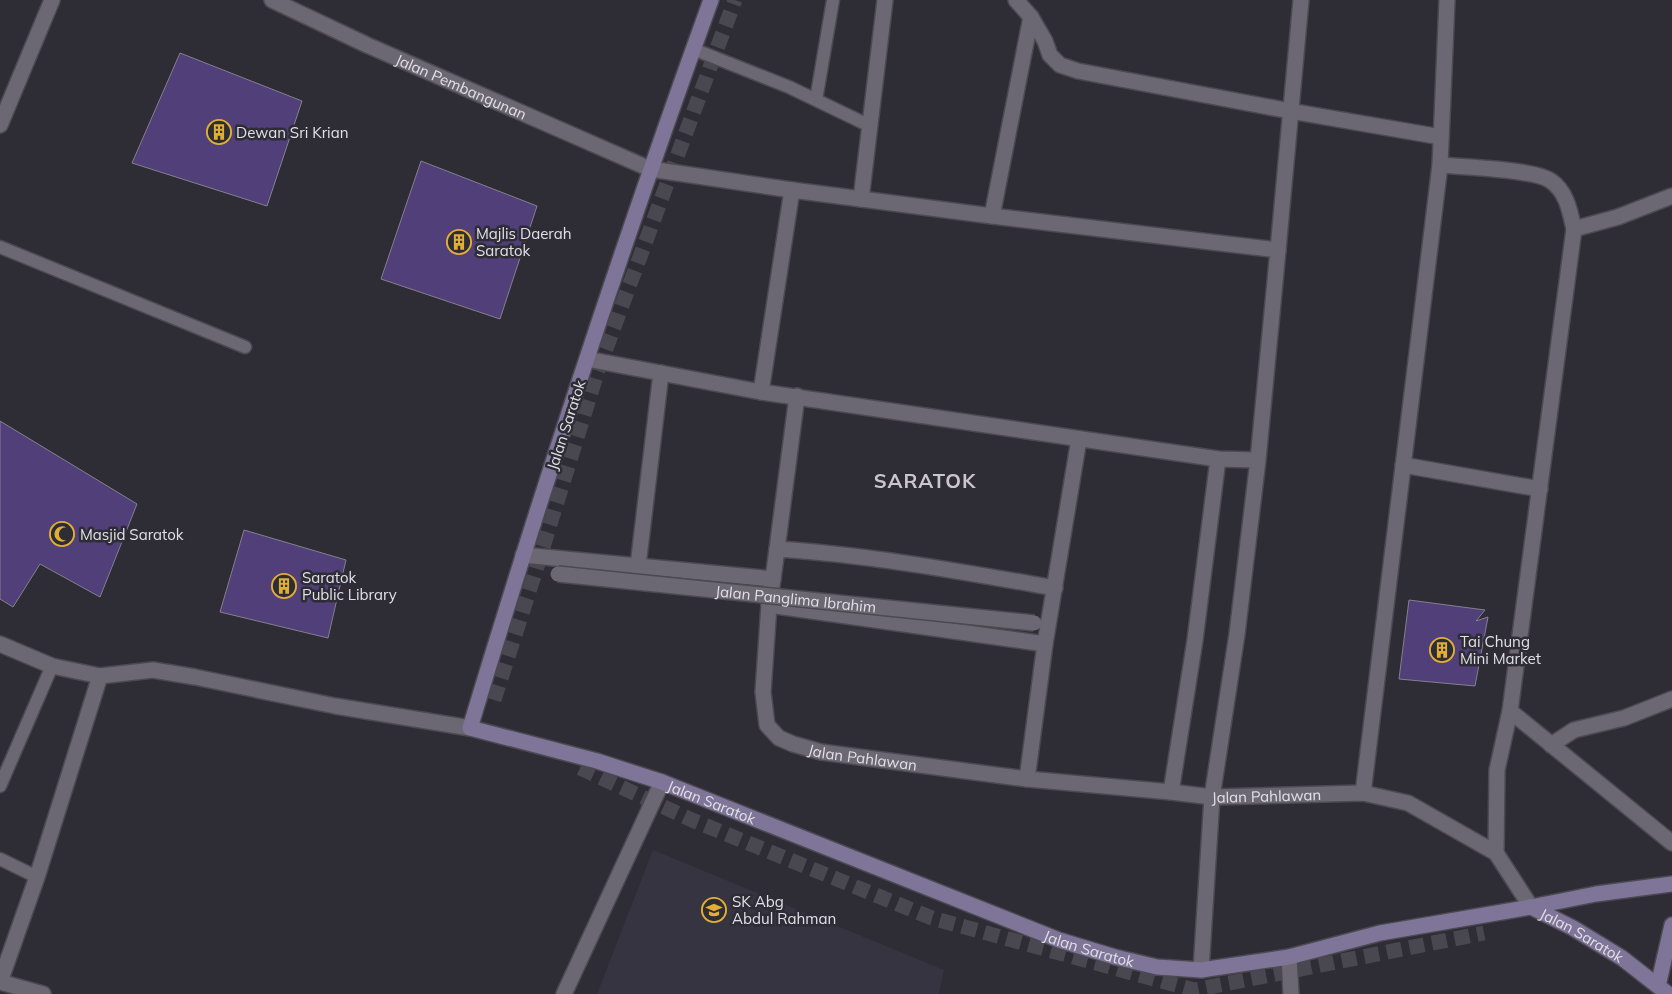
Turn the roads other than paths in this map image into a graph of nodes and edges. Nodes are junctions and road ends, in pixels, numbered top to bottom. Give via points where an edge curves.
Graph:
1 (52, 0) edge
2 (272, 0) edge
3 (711, 0) edge
4 (833, 0) edge
5 (885, 0) edge
6 (1016, 0) edge
7 (1301, 0) edge
8 (1448, 0) edge
9 (1031, 17) junction
10 (693, 49) junction
11 (816, 100) junction
12 (1290, 111) junction
13 (0, 125) edge
14 (870, 126) junction
15 (1441, 137) junction
16 (1440, 165) junction
17 (650, 169) junction
18 (792, 190) junction
19 (1672, 196) edge
20 (861, 199) junction
21 (992, 216) junction
22 (1574, 229) junction
23 (0, 247) edge
24 (1278, 250) junction
25 (244, 347) dead end
26 (588, 359) junction
27 (661, 373) junction
28 (761, 392) junction
29 (797, 396) junction
30 (1079, 439) junction
31 (1218, 459) junction
32 (1258, 460) junction
33 (1403, 465) junction
34 (1540, 489) junction
35 (778, 549) junction
36 (523, 555) junction
37 (638, 566) junction
38 (558, 574) dead end
39 (773, 579) junction
40 (1055, 588) junction
41 (769, 605) junction
42 (1034, 623) dead end
43 (0, 644) edge
44 (1045, 644) junction
45 (52, 666) junction
46 (100, 676) junction
47 (1672, 699) edge
48 (1510, 711) junction
49 (470, 728) junction
50 (1551, 744) junction
51 (1027, 779) junction
52 (662, 782) junction
53 (0, 786) edge
54 (1171, 792) junction
55 (1364, 793) junction
56 (1212, 797) junction
57 (1672, 843) edge
58 (1496, 853) junction
59 (0, 859) edge
60 (37, 876) junction
61 (1672, 884) edge
62 (1532, 907) junction
63 (1672, 925) edge
64 (1289, 957) junction
65 (1201, 970) junction
66 (0, 982) edge
67 (1663, 990) edge
68 (43, 994) edge
69 (564, 994) edge
70 (1291, 994) edge

1 - 13 street
2 - 17 street, Jalan Pembangunan
3 - 10 main road, Jalan Saratok
4 - 11 lane
5 - 14 street
6 - 9 street
7 - 12 street
8 - 15 street
9 - 12 street via 1050,55 1060,65
9 - 21 street
10 - 11 lane
10 - 17 main road, Jalan Saratok
11 - 14 lane
12 - 15 street
12 - 24 street
14 - 20 street
15 - 16 street
16 - 22 street via 1494,169 1546,178 1560,190 1568,204
16 - 33 street
17 - 18 street, Jalan Pembangunan
17 - 26 main road, Jalan Saratok
18 - 20 street, Jalan Pembangunan
18 - 28 street
19 - 22 street via 1618,217
20 - 21 street, Jalan Pembangunan
21 - 24 street, Jalan Pembangunan
22 - 34 street
23 - 25 lane
24 - 32 street
26 - 27 street
26 - 36 main road, Jalan Saratok
27 - 28 street
27 - 37 street
28 - 29 street
29 - 30 street
29 - 35 street, Jalan Pahlawan
30 - 31 street
30 - 40 street
31 - 32 street
31 - 54 street via 1195,640
32 - 56 street via 1237,634
33 - 34 street
33 - 55 street
34 - 48 street
35 - 39 street, Jalan Pahlawan
35 - 40 street via 920,566
36 - 37 street
36 - 49 main road, Jalan Saratok
37 - 39 street
38 - 42 street, Jalan Panglima Ibrahim, bridge
39 - 41 street, Jalan Pahlawan
40 - 44 street
41 - 44 street
41 - 51 street, Jalan Pahlawan via 763,692 767,725 779,738 821,752
43 - 45 street
44 - 51 street
45 - 46 street
45 - 53 lane
46 - 49 street via 153,670 335,706
46 - 60 street
47 - 50 street via 1624,718 1574,730
48 - 50 street
48 - 58 street via 1497,770
49 - 52 main road, Jalan Saratok via 597,760
50 - 57 street
51 - 54 street, Jalan Pahlawan
52 - 65 main road, Jalan Saratok via 1059,940 1156,967
52 - 69 street
54 - 56 street, Jalan Pahlawan
55 - 56 street, Jalan Pahlawan
55 - 58 street, Jalan Pahlawan via 1408,802
56 - 65 street
58 - 62 street
59 - 60 lane
60 - 66 street
61 - 62 main road
62 - 64 main road, Jalan Saratok via 1380,933
62 - 67 main road, Jalan Saratok via 1622,958
63 - 67 main road
64 - 65 main road, Jalan Saratok
64 - 70 street
66 - 68 street

